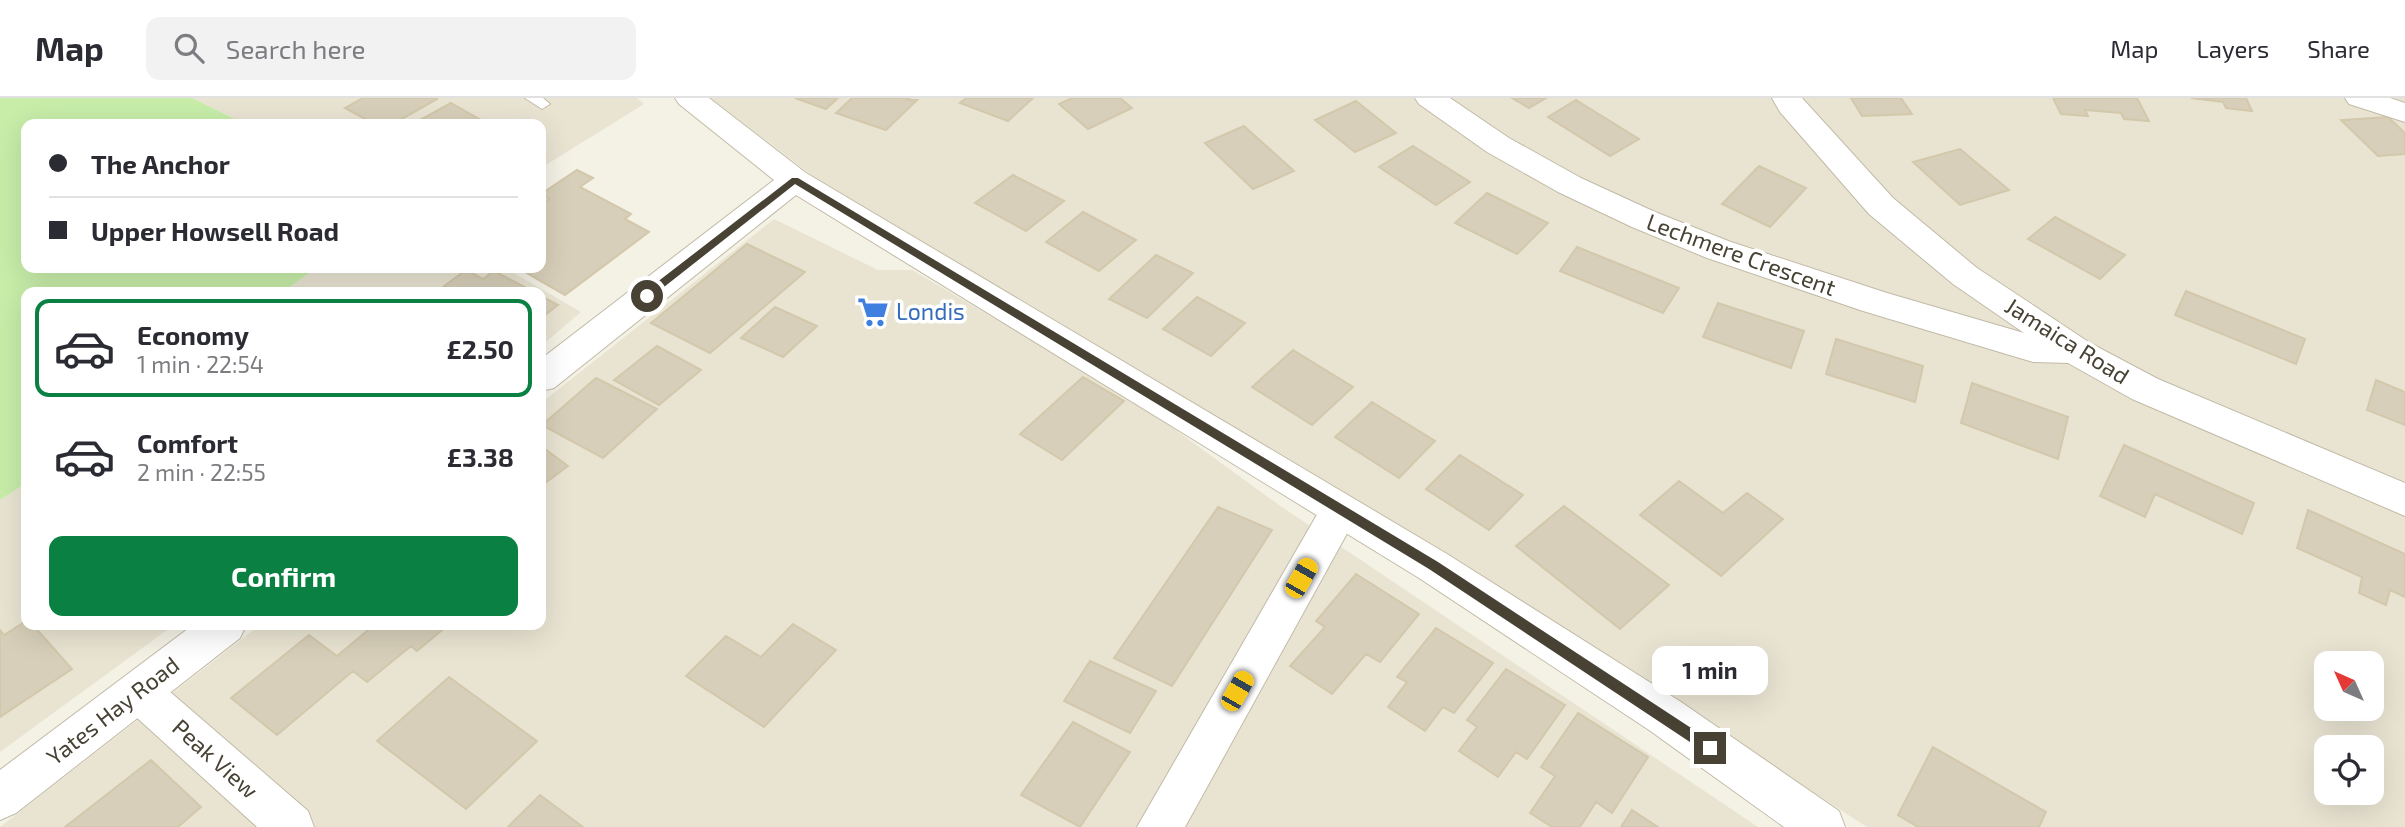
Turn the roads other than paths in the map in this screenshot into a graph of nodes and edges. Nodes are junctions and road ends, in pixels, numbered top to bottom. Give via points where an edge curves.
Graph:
1 (690, 98) edge
2 (1430, 98) edge
3 (1787, 98) edge
4 (2360, 98) edge
5 (2405, 113) edge
6 (795, 180) junction
7 (2077, 352) junction
8 (546, 374) edge
9 (2405, 499) edge
10 (1340, 510) junction
11 (219, 630) edge
12 (139, 692) junction
13 (0, 798) edge
14 (291, 827) edge
15 (1160, 827) edge
16 (1822, 827) edge

1 - 6 street
2 - 7 street, Lechmere Crescent via 1478,134 1608,206 1783,275 2033,349
3 - 7 street, Jamaica Road via 1881,206 1965,276
4 - 5 street
6 - 8 street
6 - 10 street
7 - 9 street, Jamaica Road via 2146,389
10 - 15 street
10 - 16 street via 1665,716
11 - 12 street, Yates Hay Road
12 - 13 street, Yates Hay Road
12 - 14 street, Peak View

